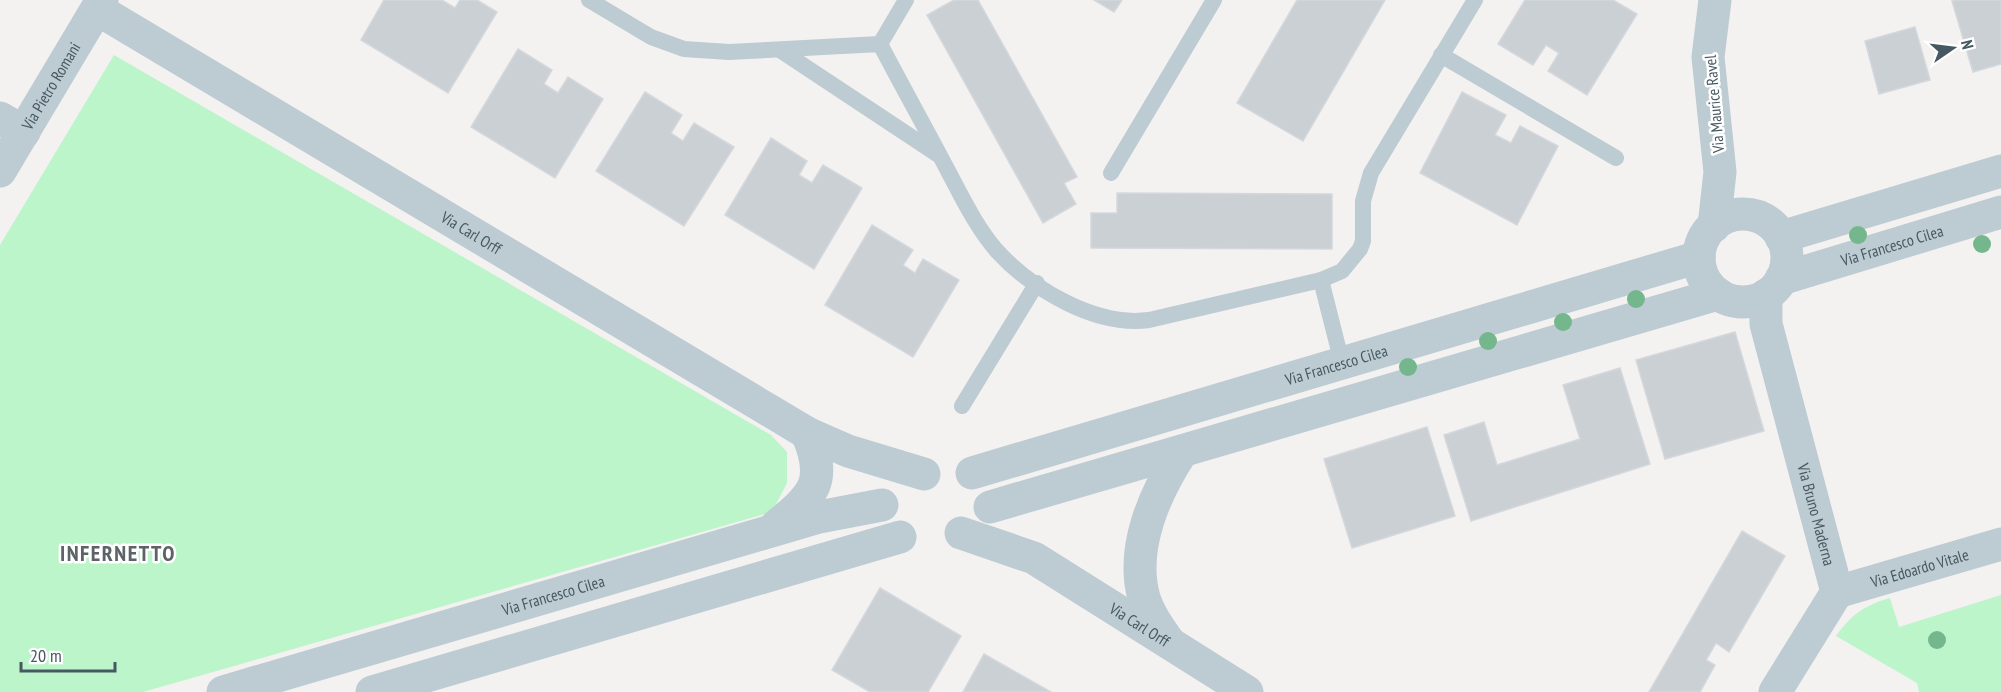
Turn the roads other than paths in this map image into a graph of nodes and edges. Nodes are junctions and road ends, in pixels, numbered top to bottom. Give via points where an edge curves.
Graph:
1 (589, 0) edge
2 (906, 0) edge
3 (1214, 0) edge
4 (1475, 0) edge
5 (1715, 0) edge
6 (99, 5) edge
7 (880, 45) junction
8 (780, 50) junction
9 (1441, 56) junction
10 (12, 125) edge
11 (941, 156) junction
12 (1616, 158) dead end
13 (0, 171) edge
14 (2001, 171) edge
15 (1720, 172) junction
16 (1111, 173) dead end
17 (2001, 212) edge
18 (1747, 214) junction
19 (1714, 226) junction
20 (1781, 237) junction
21 (1699, 257) junction
22 (1321, 280) junction
23 (1036, 283) junction
24 (1755, 299) junction
25 (1342, 363) junction
26 (962, 406) dead end
27 (807, 433) junction
28 (848, 452) junction
29 (1181, 453) junction
30 (972, 473) junction
31 (924, 474) junction
32 (882, 502) junction
33 (989, 510) junction
34 (770, 531) junction
35 (961, 533) junction
36 (900, 537) junction
37 (2001, 544) edge
38 (1034, 558) junction
39 (1837, 592) junction
40 (1173, 648) junction
41 (419, 685) edge
42 (223, 692) edge
43 (372, 692) edge
44 (1247, 692) edge
45 (1775, 692) edge

1 - 8 lane via 638,30 684,49
2 - 7 lane
3 - 16 lane
4 - 9 lane
5 - 15 street, Via Maurice Ravel via 1708,57
6 - 10 street, Via Pietro Romani
6 - 27 street, Via Carl Orff
7 - 8 lane
7 - 11 lane
8 - 11 lane
9 - 12 lane
9 - 22 lane via 1371,173 1363,201 1360,249 1342,271
10 - 13 street, Via Pietro Romani
11 - 23 lane via 984,234 1010,264
14 - 20 street
15 - 18 street, Via Maurice Ravel
15 - 19 street, Via Maurice Ravel
17 - 24 street, Via Francesco Cilea
18 - 19 street via 1732,215
18 - 20 street via 1767,222
19 - 21 street via 1702,243
20 - 24 street via 1786,266
21 - 24 street via 1707,284
21 - 25 street, Via Francesco Cilea
22 - 23 lane via 1149,320 1124,322 1080,310
22 - 25 lane
23 - 26 lane
24 - 29 street, Via Francesco Cilea
24 - 39 street, Via Bruno Maderna
25 - 30 street, Via Francesco Cilea
27 - 28 street, Via Carl Orff
27 - 34 street via 818,464 815,487 806,501
28 - 31 street, Via Carl Orff
28 - 32 street, Via Carl Orff
29 - 33 street, Via Francesco Cilea
29 - 40 street via 1152,507 1142,568 1144,597
30 - 31 street, Via Francesco Cilea via 962,470
30 - 33 street via 987,487
31 - 32 street, Via Francesco Cilea via 898,479
32 - 34 street, Via Francesco Cilea
32 - 36 street via 887,525
33 - 35 street, Via Francesco Cilea via 981,526
33 - 38 street, Via Carl Orff
34 - 42 street, Via Francesco Cilea
35 - 36 street, Via Francesco Cilea via 917,539
35 - 38 street, Via Carl Orff
36 - 41 street, Via Francesco Cilea
37 - 39 street, Via Edoardo Vitale
38 - 40 street, Via Carl Orff
39 - 45 street
40 - 44 street, Via Carl Orff
41 - 43 street, Via Francesco Cilea

